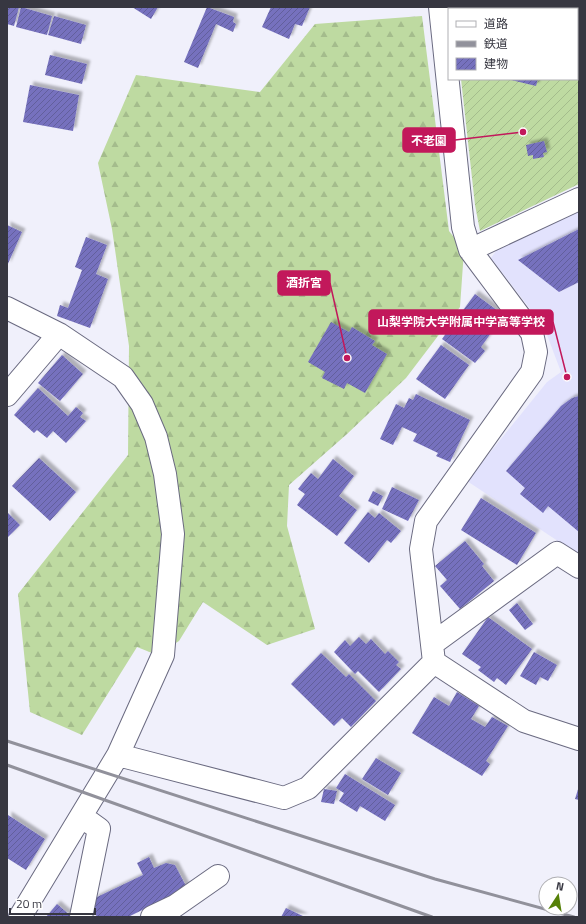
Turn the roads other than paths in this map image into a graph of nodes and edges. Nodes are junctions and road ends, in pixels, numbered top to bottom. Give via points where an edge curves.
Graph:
1 (440, 7) edge
2 (579, 199) edge
3 (470, 250) junction
4 (7, 308) edge
5 (59, 334) junction
6 (7, 395) edge
7 (579, 567) edge
8 (433, 653) junction
9 (579, 739) edge
10 (118, 755) junction
11 (81, 816) junction
12 (218, 876) dead end
13 (20, 917) edge
14 (81, 917) edge
15 (152, 917) edge

1 - 3 street via 463,227
2 - 3 street
3 - 8 street via 532,333 536,352 532,372 426,521 421,549
4 - 5 street
5 - 6 street
5 - 10 street via 123,377 142,404 156,437 165,474 173,534 163,655
7 - 8 street via 557,553
8 - 9 street via 524,721
8 - 10 street via 308,788 284,798
10 - 11 street
11 - 13 street
11 - 14 street via 98,829
12 - 15 street via 175,906

